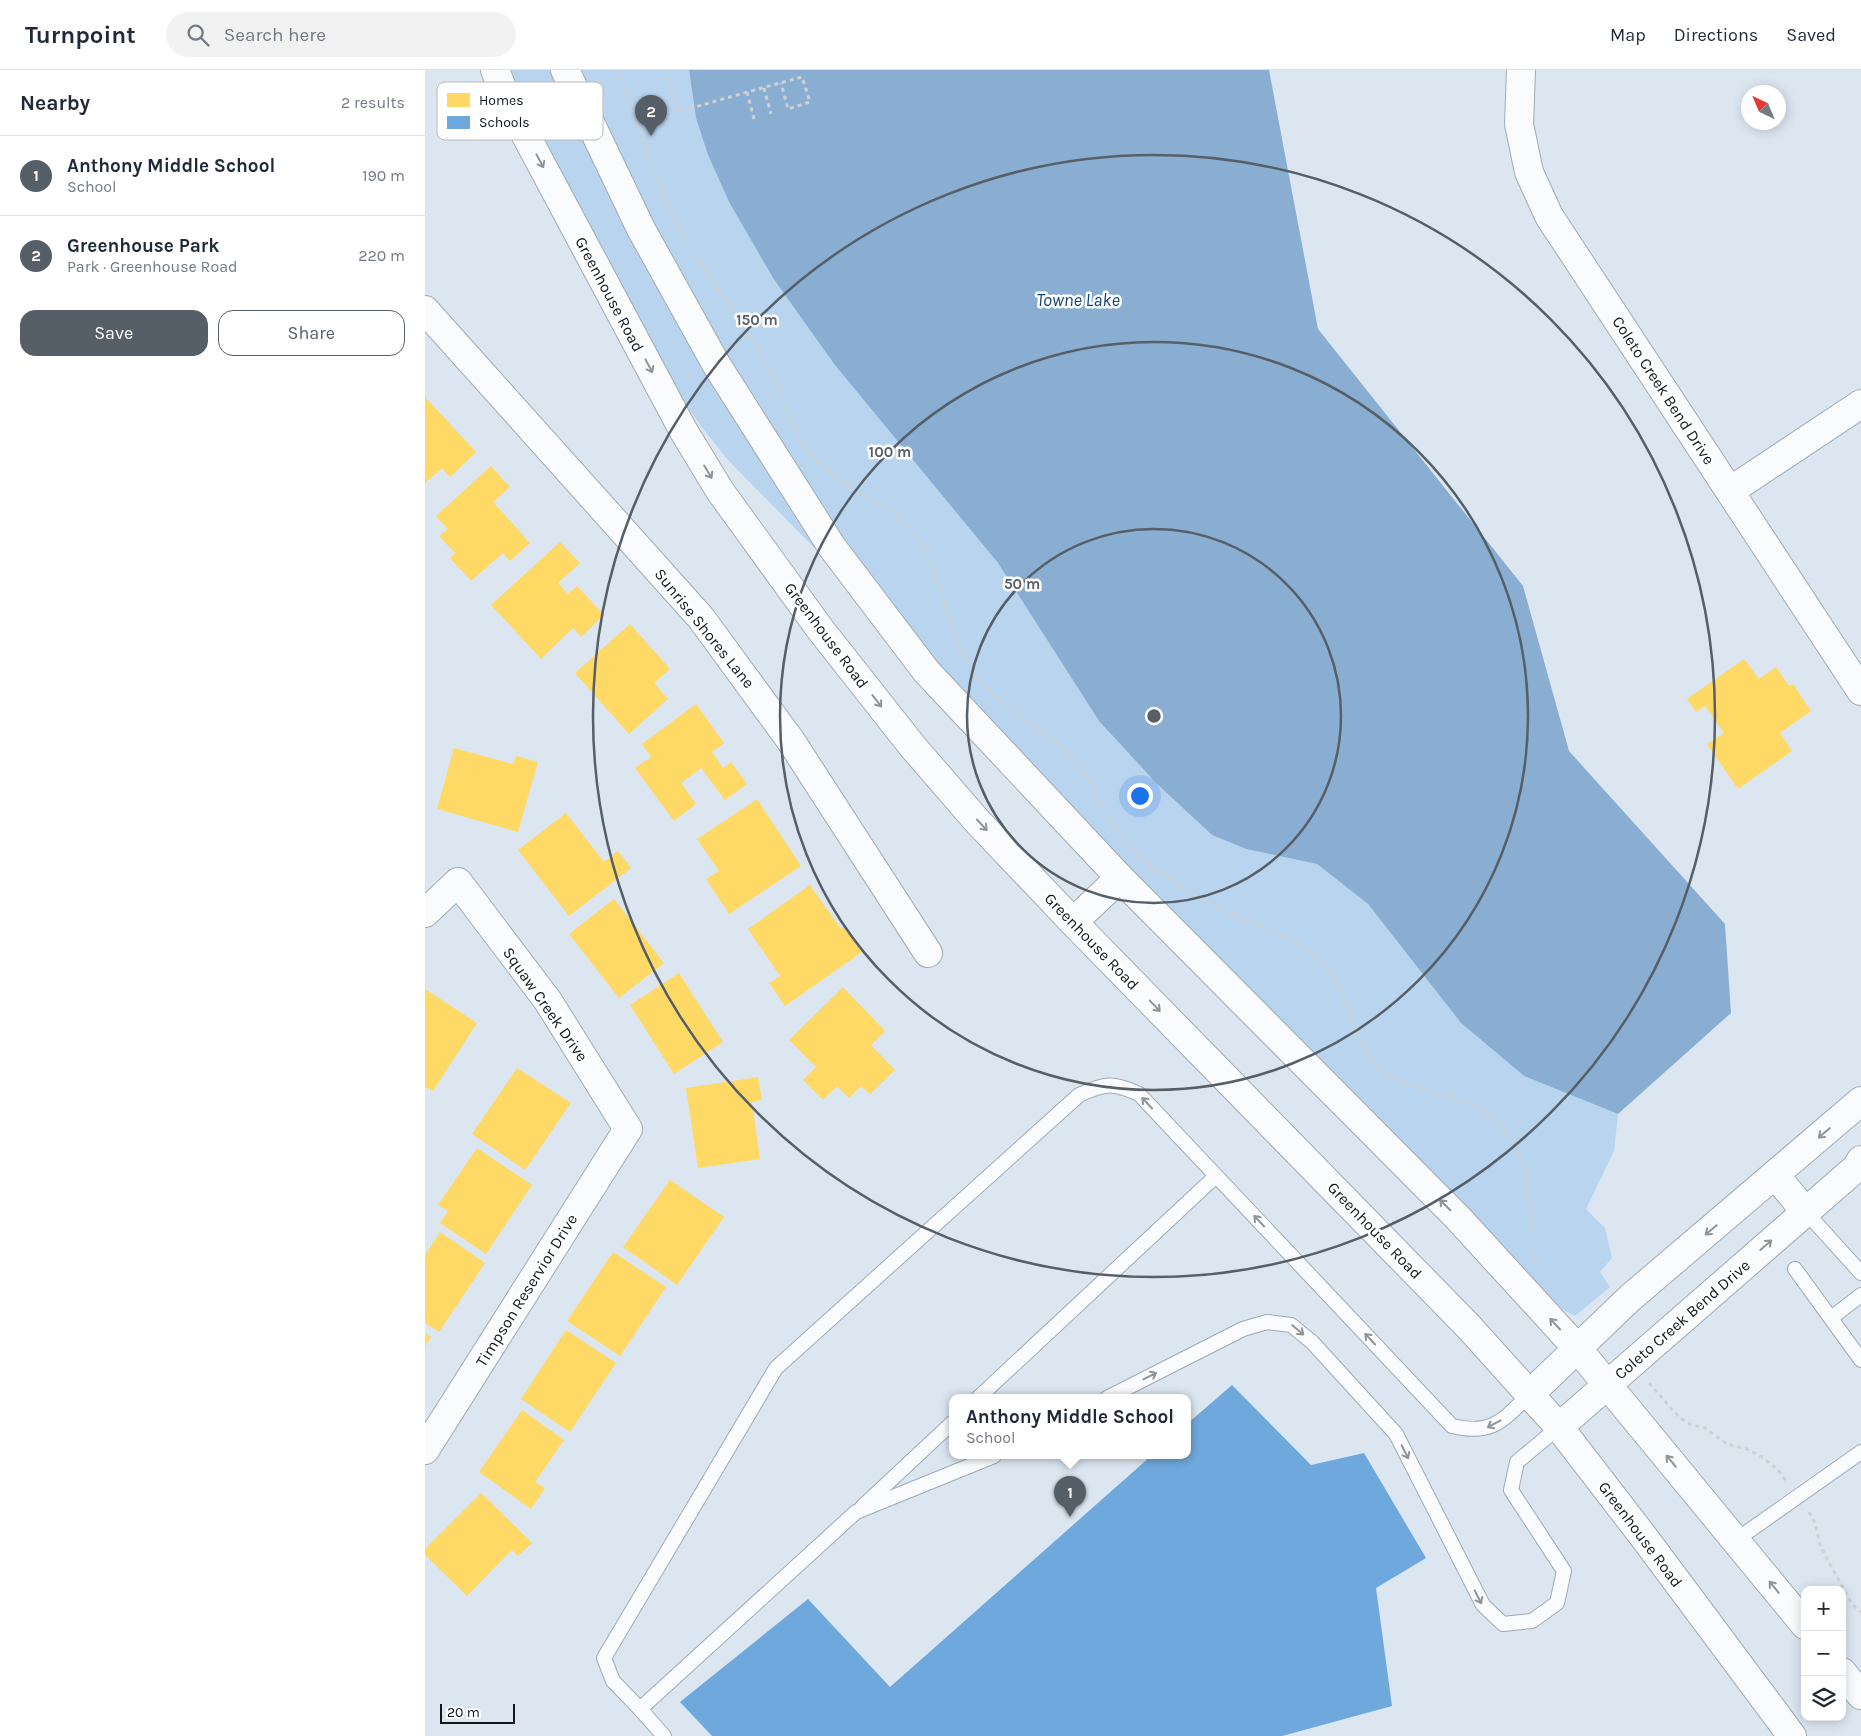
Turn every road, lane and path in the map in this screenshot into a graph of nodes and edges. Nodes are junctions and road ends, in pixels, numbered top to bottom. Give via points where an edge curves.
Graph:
1 (495, 70) edge
2 (565, 70) edge
3 (619, 70) edge
4 (665, 70) edge
5 (1521, 70) edge
6 (500, 82) edge
7 (571, 82) edge
8 (781, 83) junction
9 (763, 88) junction
10 (747, 92) junction
11 (771, 114) dead end
12 (755, 119) dead end
13 (528, 140) edge
14 (598, 140) edge
15 (425, 310) edge
16 (1861, 404) edge
17 (1730, 491) junction
18 (1861, 691) edge
19 (1120, 878) junction
20 (425, 913) edge
21 (1073, 922) junction
22 (928, 952) dead end
23 (1861, 1101) edge
24 (628, 1129) joint
25 (1861, 1160) edge
26 (1775, 1175) junction
27 (1216, 1176) junction
28 (1805, 1211) junction
29 (1537, 1266) dead end
30 (1795, 1269) dead end
31 (1861, 1273) edge
32 (1861, 1295) edge
33 (1831, 1318) junction
34 (1577, 1348) junction
35 (1635, 1360) junction
36 (1861, 1360) edge
37 (1607, 1384) junction
38 (1531, 1393) junction
39 (982, 1394) edge
40 (1115, 1394) edge
41 (949, 1426) edge
42 (1559, 1427) junction
43 (425, 1450) edge
44 (1861, 1452) edge
45 (987, 1459) edge
46 (1798, 1496) junction
47 (856, 1512) junction
48 (1737, 1540) junction
49 (1861, 1612) edge
50 (1801, 1620) edge
51 (1845, 1676) edge
52 (1861, 1695) edge
53 (640, 1709) junction
54 (664, 1736) edge
55 (1792, 1736) edge

1 -> 6 main road, Greenhouse Road
2 - 7 main road
3 - 29 path via 664,197 683,234 773,376 801,443 830,472 893,511 908,526 923,546 964,657 976,675 994,695 1054,741 1080,768 1109,818 1128,845 1143,858 1201,899 1292,940 1311,952 1325,966 1338,988 1367,1052 1389,1077 1469,1102 1500,1123 1517,1149 1525,1169 1531,1246
4 - 10 path via 678,112
5 - 17 main road, Coleto Creek Bend Drive via 1519,124 1529,172 1549,216
8 - 8 path via 802,77 810,102 788,109
8 - 9 path
9 - 10 path
9 - 11 path
10 - 12 path
13 -> 21 main road, Greenhouse Road via 674,413 720,492 913,747 978,822
14 - 19 main road via 641,229 707,347 832,547 926,671
15 - 22 main road, Sunrise Shores Lane via 701,618 791,741
16 - 17 main road
17 - 18 main road, Coleto Creek Bend Drive
19 - 21 main road
34 -> 19 main road via 1458,1218
20 - 24 main road, Squaw Creek Drive via 458,882 548,1001
21 -> 38 main road, Greenhouse Road
23 -> 26 main road
24 - 43 main road, Timpson Reservior Drive
25 - 28 main road, Coleto Creek Bend Drive via 1856,1168
26 - 28 main road
26 -> 34 main road via 1630,1298
38 -> 27 lane via 1491,1427 1472,1431 1453,1426
27 - 39 lane
27 -> 53 lane via 1139,1094 1120,1086 1099,1086 1079,1095 776,1368 604,1658 613,1681
28 - 31 lane
35 -> 28 main road, Coleto Creek Bend Drive
30 - 33 lane
32 - 33 lane
33 - 36 lane
34 - 37 main road
34 - 38 main road
35 - 37 main road, Coleto Creek Bend Drive
35 - 46 path via 1653,1389 1679,1417 1691,1425 1705,1428 1727,1444 1762,1457 1778,1470
37 - 42 main road, Coleto Creek Bend Drive
48 -> 37 main road
38 - 42 main road, Greenhouse Road
40 -> 42 lane via 1243,1329 1267,1322 1291,1324 1312,1342 1396,1434 1483,1605 1503,1624 1532,1621 1557,1603 1563,1571 1511,1490 1517,1462
41 - 47 lane
42 - 55 main road, Greenhouse Road
44 - 46 lane
45 - 47 lane
46 - 48 lane
46 - 49 path via 1815,1523 1827,1559 1852,1604
47 - 53 lane
50 -> 48 main road
51 - 52 main road
53 - 54 lane

